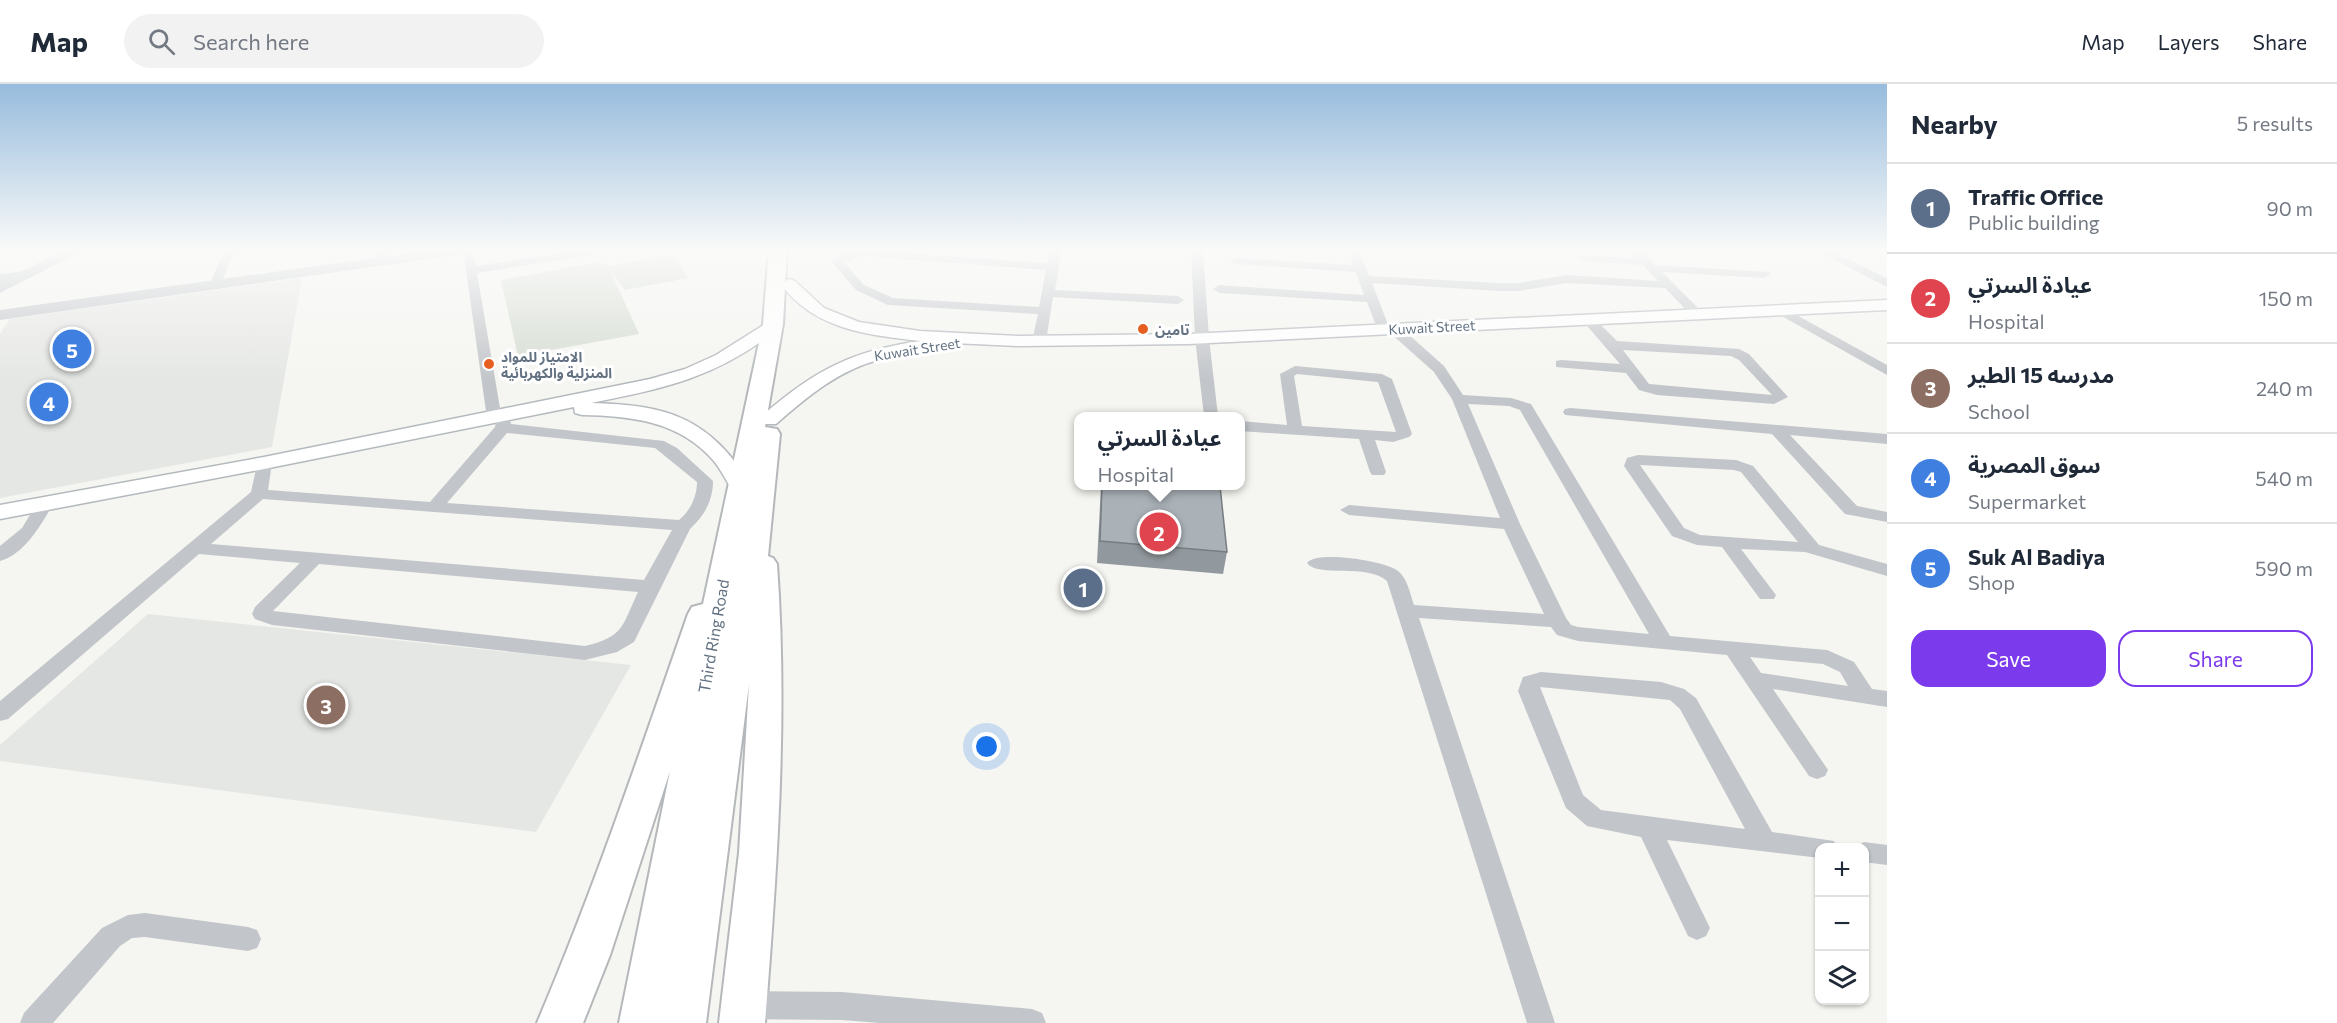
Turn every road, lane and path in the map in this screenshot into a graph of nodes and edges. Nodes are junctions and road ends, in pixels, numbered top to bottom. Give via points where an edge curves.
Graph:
1 (159, 293) edge
2 (476, 293) edge
3 (774, 293) edge
4 (788, 293) edge
5 (798, 293) edge
6 (867, 293) edge
7 (1047, 293) joint
8 (1197, 293) edge
9 (1277, 293) edge
10 (1370, 293) edge
11 (1676, 293) edge
12 (1372, 299) junction
13 (1178, 300) dead end
14 (1887, 305) edge
15 (1044, 311) junction
16 (1782, 311) junction
17 (0, 315) edge
18 (1699, 316) junction
19 (1588, 320) junction
20 (772, 324) junction
21 (1389, 329) junction
22 (977, 340) junction
23 (1039, 341) junction
24 (1198, 342) junction
25 (1613, 345) junction
26 (1562, 364) dead end
27 (1630, 369) junction
28 (1887, 371) edge
29 (1459, 399) junction
30 (1210, 412) edge
31 (1570, 412) dead end
32 (506, 419) junction
33 (769, 420) junction
34 (1245, 426) edge
35 (1776, 429) junction
36 (1295, 430) junction
37 (1365, 435) junction
38 (1887, 439) edge
39 (264, 463) junction
40 (1378, 472) dead end
41 (741, 486) junction
42 (259, 494) junction
43 (45, 504) junction
44 (435, 507) junction
45 (1349, 510) dead end
46 (0, 512) edge
47 (1887, 517) edge
48 (1511, 524) junction
49 (683, 526) junction
50 (743, 542) junction
51 (1727, 542) junction
52 (1807, 547) junction
53 (195, 548) junction
54 (0, 555) edge
55 (315, 558) junction
56 (1316, 562) dead end
57 (1887, 570) edge
58 (650, 587) junction
59 (1767, 595) dead end
60 (1406, 611) junction
61 (1557, 621) junction
62 (1664, 642) junction
63 (1734, 649) junction
64 (1754, 679) junction
65 (1865, 695) junction
66 (1887, 699) edge
67 (0, 713) edge
68 (1817, 770) dead end
69 (1649, 828) junction
70 (1764, 840) junction
71 (1815, 847) edge
72 (1869, 853) edge
73 (1887, 855) edge
74 (1697, 928) dead end
75 (248, 939) dead end
76 (742, 1014) edge
77 (989, 1021) edge
78 (34, 1023) edge
79 (560, 1023) edge
80 (642, 1023) edge
81 (683, 1023) edge
82 (1032, 1023) edge
83 (1541, 1023) edge

1 - 17 street
2 - 32 street
3 - 20 highway, Third Ring Road
4 - 33 highway, Third Ring Road
5 - 22 main road, Kuwait Street via 818,312 856,327
6 - 15 street via 892,302
7 - 13 street
7 - 15 street
8 - 24 street
9 - 12 street
10 - 12 street
11 - 18 street
12 - 21 street
14 - 16 main road, Kuwait Street
15 - 23 street
16 - 18 main road, Kuwait Street
16 - 28 street
18 - 19 main road, Kuwait Street
19 - 21 main road, Kuwait Street
19 - 25 street
20 - 32 main road via 720,363 686,376
20 - 41 highway, Third Ring Road
21 - 24 main road, Kuwait Street
21 - 29 street via 1439,369
22 - 23 main road, Kuwait Street
22 - 33 main road, Kuwait Street via 907,348 855,360 814,381
23 - 24 main road, Kuwait Street
24 - 30 street
25 - 27 street
25 - 27 street via 1734,352 1744,357 1781,397 1774,400 1656,391 1644,387
26 - 27 street
29 - 48 street
29 - 62 street via 1511,402 1526,407
31 - 35 street
32 - 39 main road
32 - 41 main road via 603,409 649,414 704,439 720,454
32 - 44 street
32 - 49 street via 659,444 671,451 705,481 696,514
33 - 50 highway, Third Ring Road
34 - 36 street
35 - 38 street
35 - 47 street via 1851,510
36 - 37 street
36 - 37 street via 1287,374 1295,370 1376,376 1387,382 1404,434
37 - 40 street
39 - 42 street
39 - 43 main road
41 - 50 highway, Third Ring Road
42 - 44 street
42 - 53 street
43 - 46 main road
43 - 54 street via 29,531
44 - 49 street
45 - 48 street
48 - 61 street
49 - 58 street
50 - 76 highway via 765,580 767,645 759,853
50 - 79 highway via 685,664 619,869
50 - 80 highway, Third Ring Road
50 - 81 highway, Third Ring Road via 736,658
51 - 52 street
51 - 52 street via 1689,538 1678,532 1632,466 1633,461 1736,465 1747,469 1810,542
51 - 59 street
52 - 57 street
53 - 55 street
53 - 67 street
55 - 58 street
55 - 58 street via 261,614 272,619 585,653 610,647 627,636
56 - 60 street via 1389,572 1396,579
60 - 61 street
60 - 83 street
61 - 62 street via 1564,630 1578,634
62 - 63 street
63 - 64 street
63 - 65 street via 1833,659 1847,667
64 - 65 street
64 - 68 street
65 - 66 street
69 - 70 street
69 - 70 street via 1595,819 1578,807 1529,691 1530,682 1541,679 1661,690 1683,699
69 - 74 street
70 - 71 street
72 - 73 street
75 - 78 street via 145,925 128,927 111,937
76 - 77 street via 842,1006
77 - 82 street

